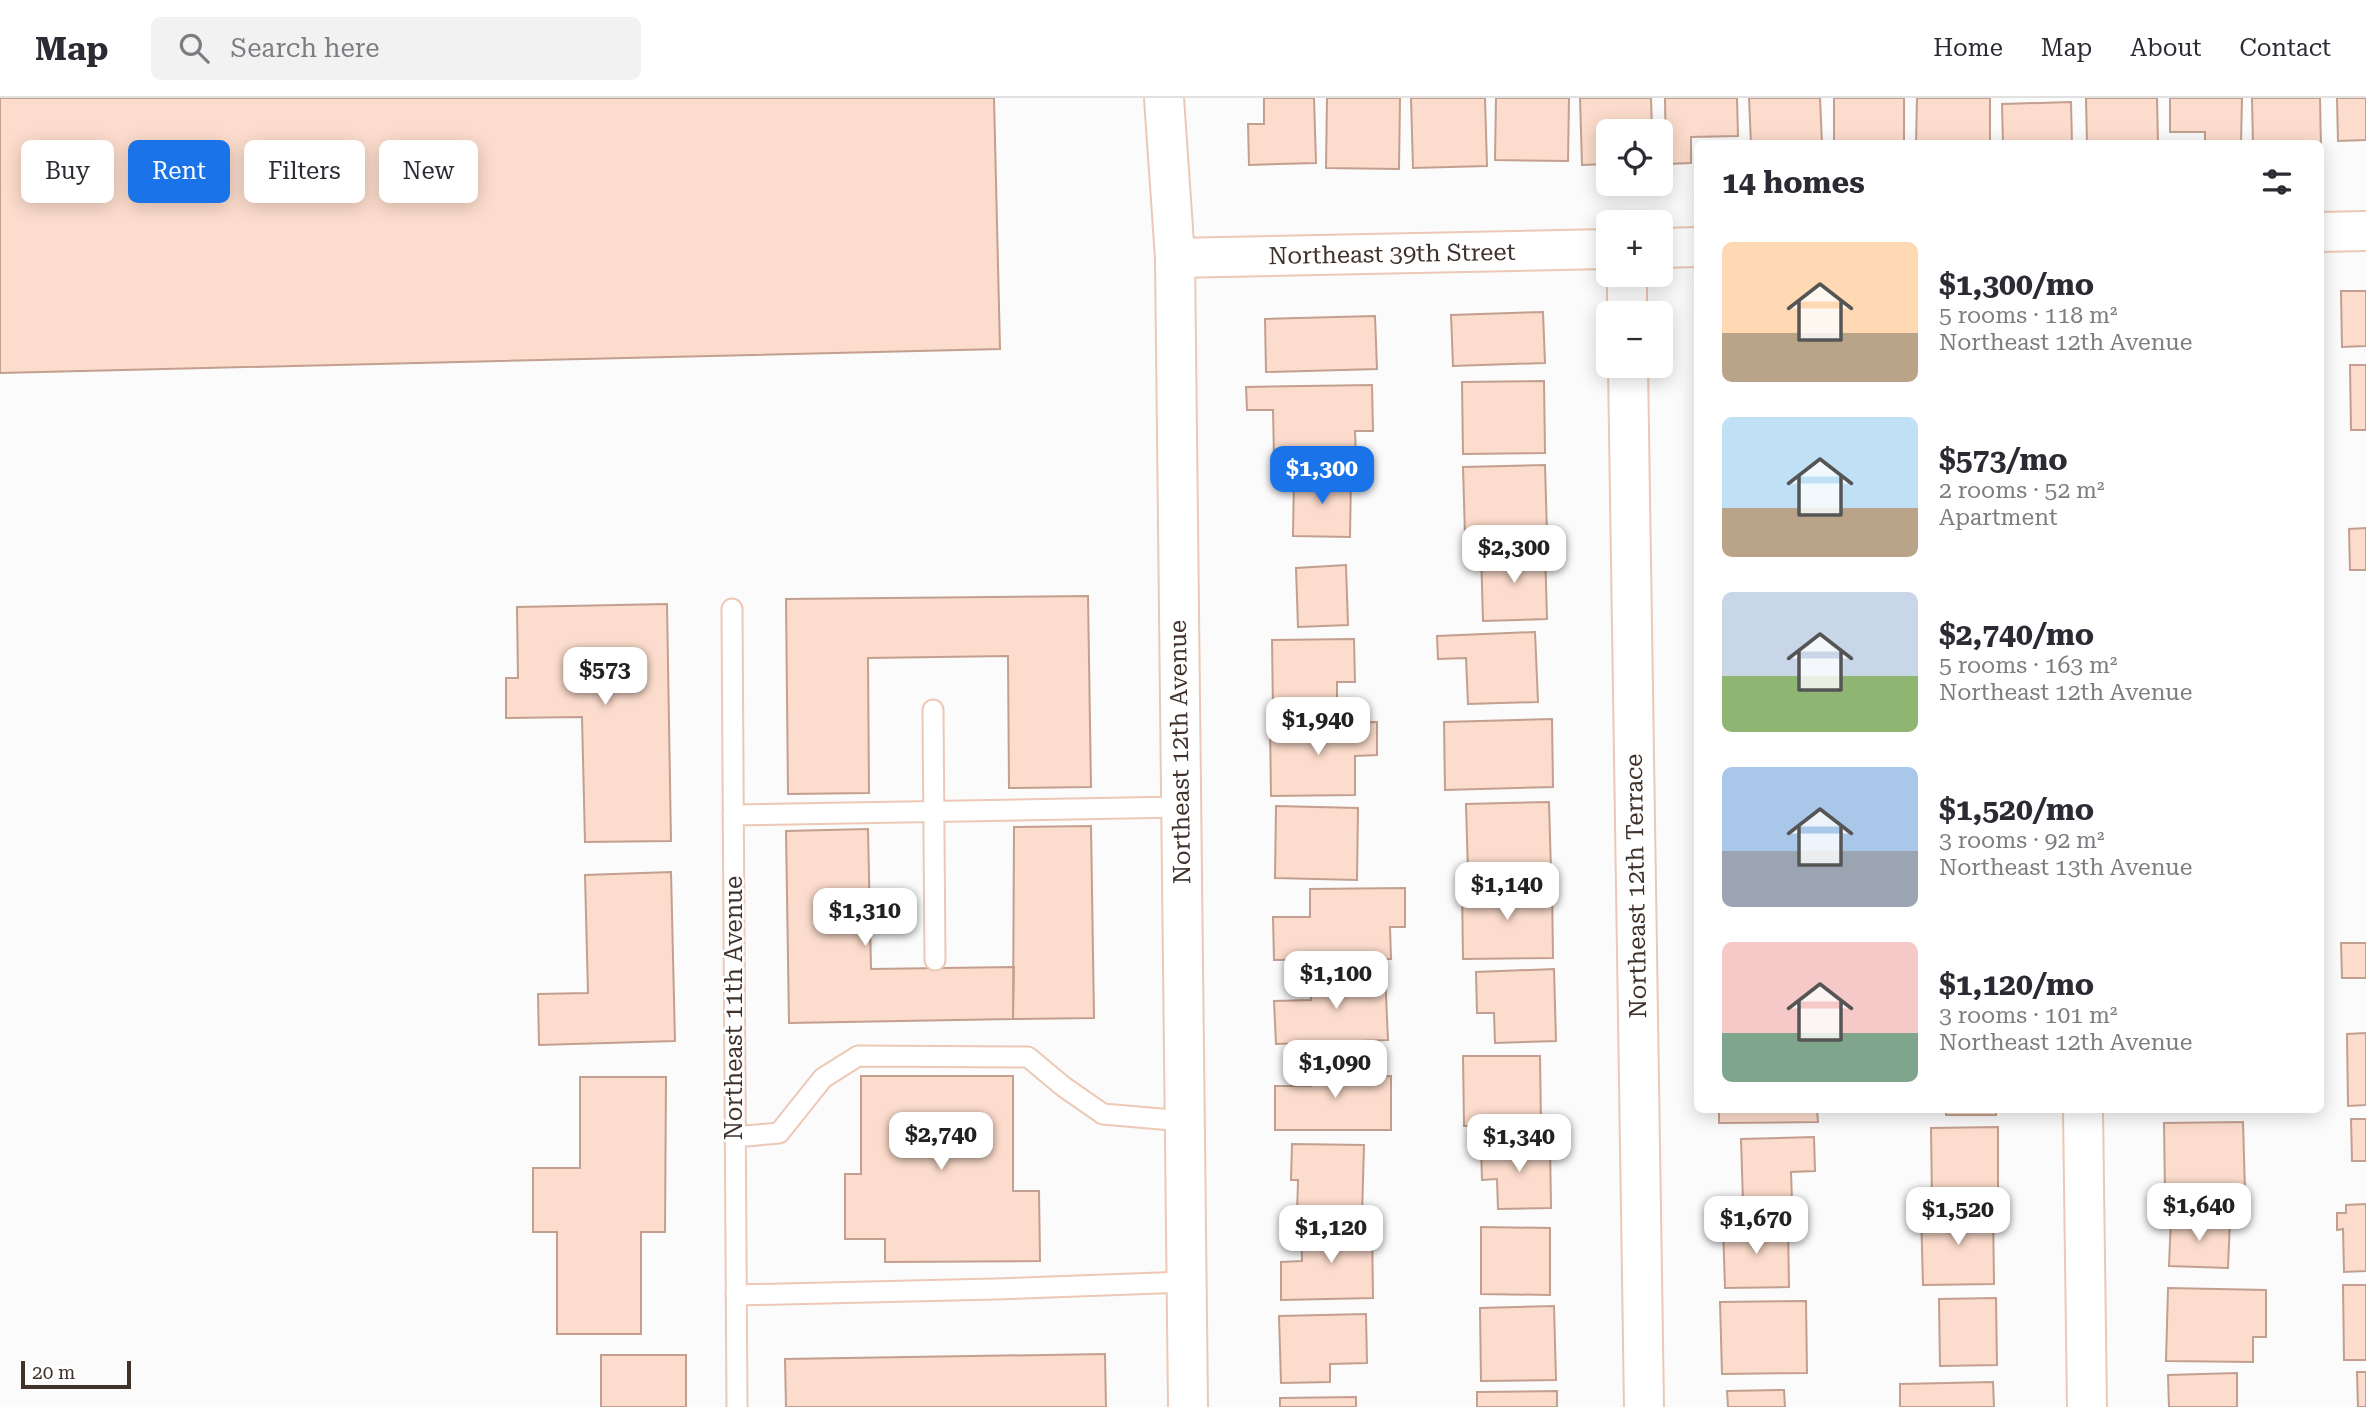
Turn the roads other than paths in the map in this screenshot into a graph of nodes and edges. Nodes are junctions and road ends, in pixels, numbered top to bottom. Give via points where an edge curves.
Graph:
1 (1164, 98) edge
2 (2366, 231) edge
3 (2324, 232) edge
4 (1694, 247) edge
5 (1673, 248) edge
6 (1596, 249) edge
7 (1175, 258) junction
8 (1628, 378) edge
9 (732, 609) dead end
10 (933, 710) dead end
11 (1181, 807) junction
12 (935, 811) junction
13 (733, 815) junction
14 (935, 960) dead end
15 (2083, 1113) edge
16 (1184, 1121) junction
17 (735, 1137) junction
18 (1186, 1282) junction
19 (736, 1295) junction
20 (737, 1407) edge
21 (1188, 1407) edge
22 (1644, 1407) edge
23 (2087, 1407) edge

1 - 7 street, Northeast 12th Avenue
2 - 3 street
4 - 5 street
6 - 7 street, Northeast 39th Street
7 - 11 street, Northeast 12th Avenue
8 - 22 street, Northeast 12th Terrace
9 - 13 lane, Northeast 11th Avenue
10 - 12 lane
11 - 12 lane
11 - 16 street, Northeast 12th Avenue
12 - 13 lane
12 - 14 lane
13 - 17 lane, Northeast 11th Avenue
15 - 23 street
16 - 17 lane via 1103,1114 1028,1057 859,1056 823,1078 779,1133
16 - 18 street, Northeast 12th Avenue
17 - 19 lane, Northeast 11th Avenue
18 - 19 lane
18 - 21 street, Northeast 12th Avenue
19 - 20 lane, Northeast 11th Avenue

